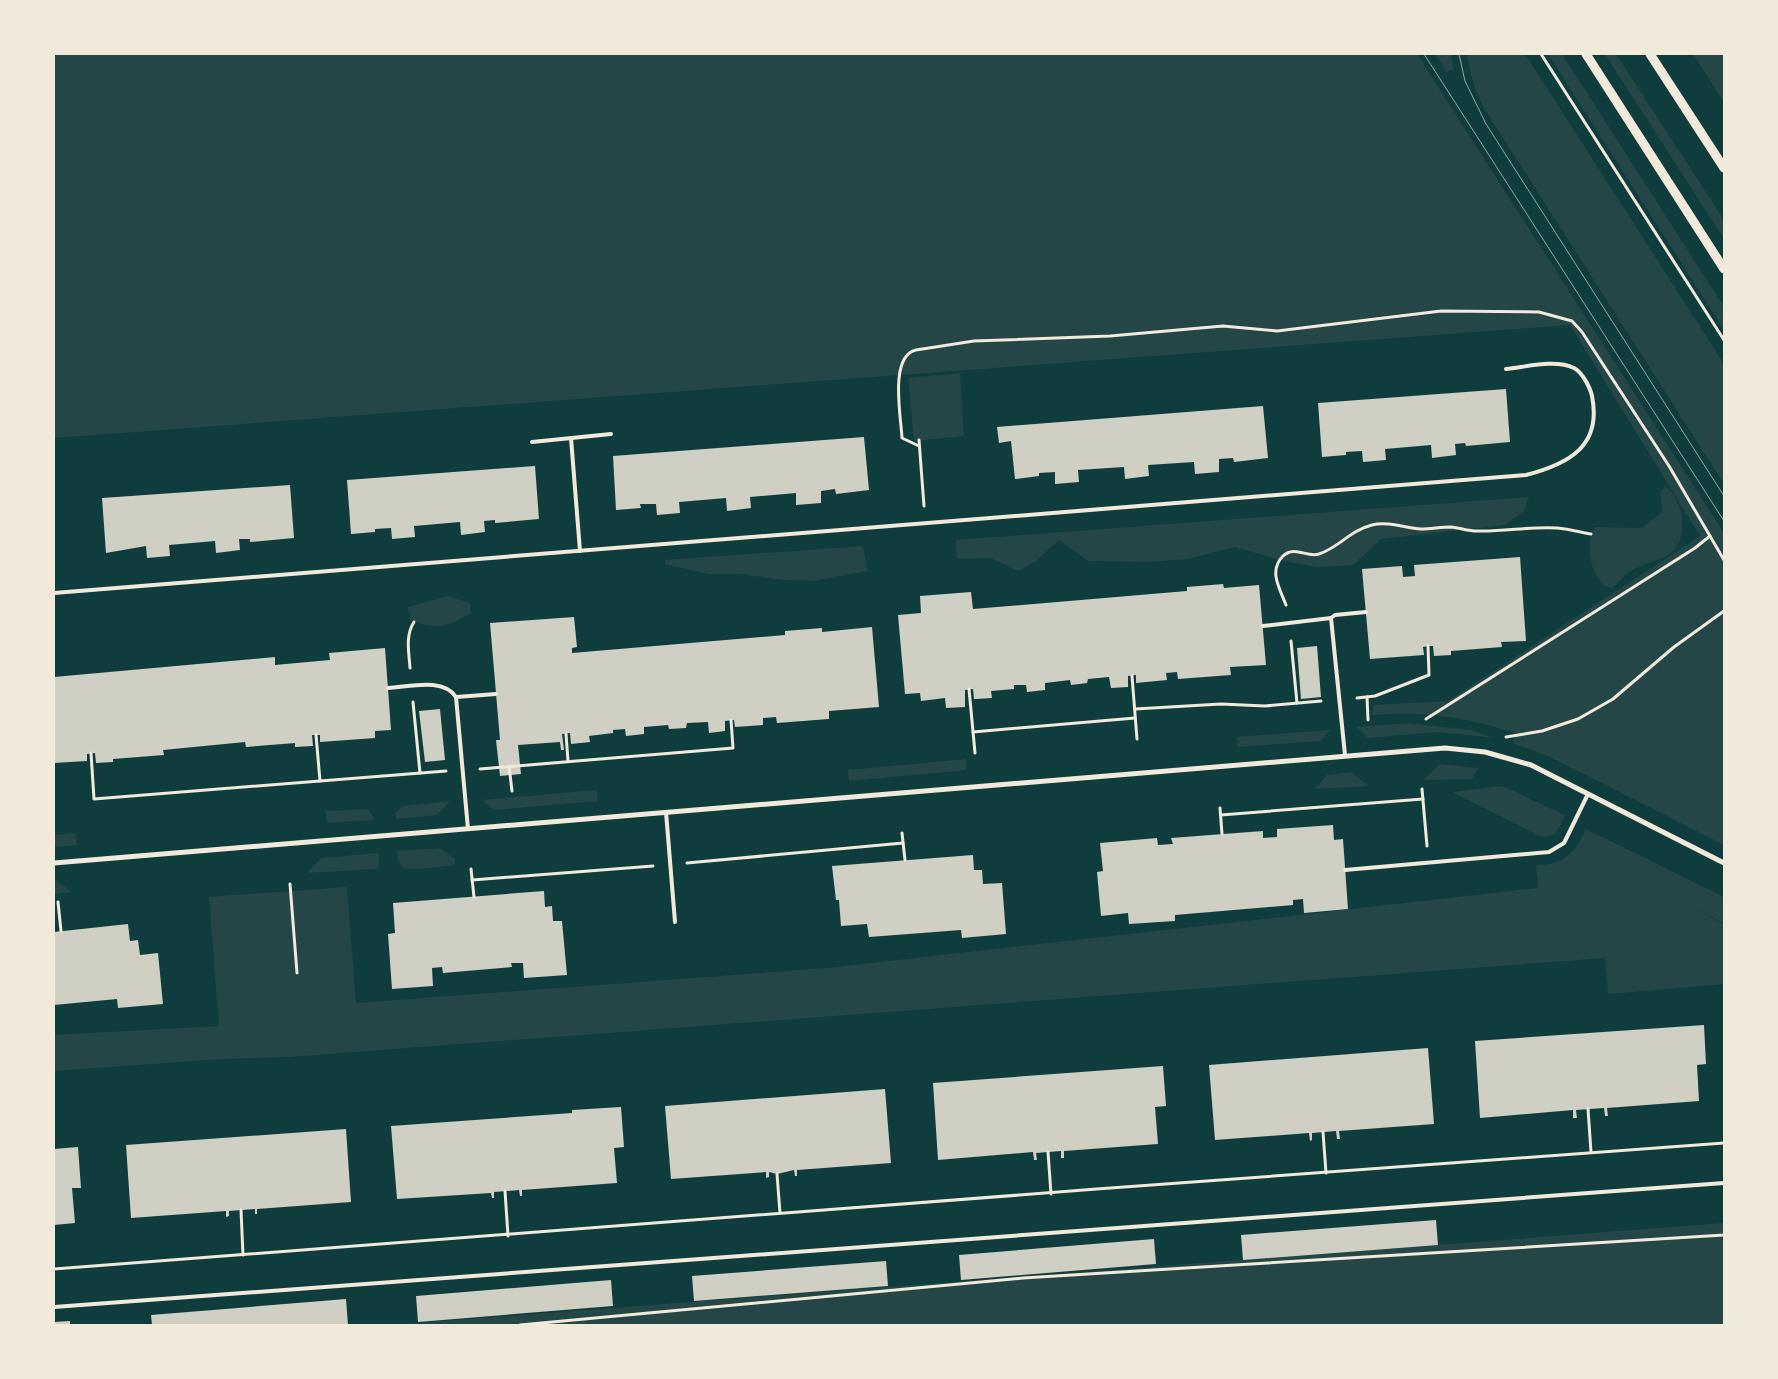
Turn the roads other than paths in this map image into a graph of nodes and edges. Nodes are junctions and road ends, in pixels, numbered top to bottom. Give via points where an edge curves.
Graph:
1 (1586, 54) edge
2 (1650, 54) edge
3 (1724, 168) edge
4 (1724, 269) edge
5 (1506, 369) dead end
6 (611, 434) dead end
7 (571, 438) junction
8 (532, 442) dead end
9 (580, 551) junction
10 (54, 592) edge
11 (1366, 612) dead end
12 (1331, 618) junction
13 (1263, 626) dead end
14 (388, 688) dead end
15 (496, 694) dead end
16 (456, 697) junction
17 (1345, 755) junction
18 (1588, 794) junction
19 (666, 812) junction
20 (468, 829) junction
21 (1724, 863) edge
22 (54, 864) edge
23 (1345, 870) dead end
24 (675, 922) dead end
25 (1724, 1183) edge
26 (54, 1307) edge

1 - 4 street
2 - 3 street
5 - 9 lane via 1563,364 1576,369 1590,388 1595,412 1591,435 1576,454 1551,469 1526,475
6 - 7 lane
7 - 8 lane
7 - 9 lane
9 - 10 lane
11 - 12 lane
12 - 13 lane
12 - 17 lane
14 - 16 lane via 441,685 451,689
15 - 16 lane
16 - 20 lane
17 - 18 street via 1445,748 1485,752 1531,766
17 - 19 street
18 - 21 street
18 - 23 lane via 1564,843 1549,852
19 - 20 street
19 - 24 lane
20 - 22 street
25 - 26 lane

